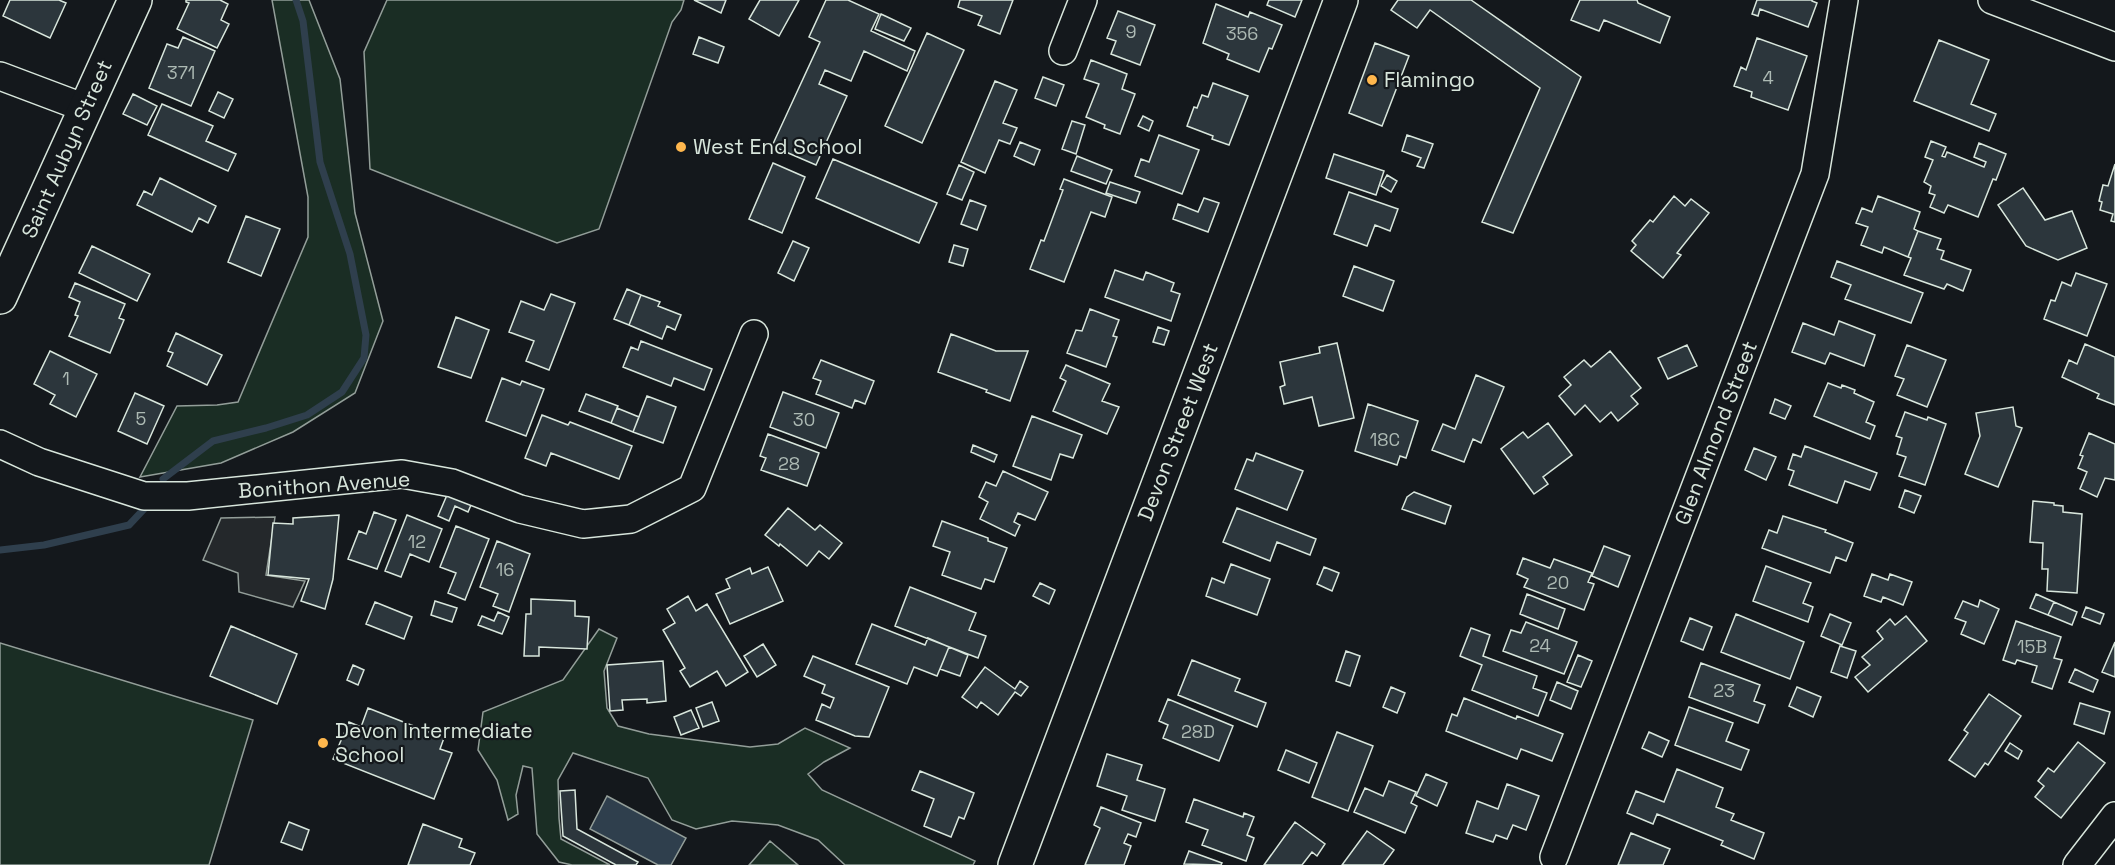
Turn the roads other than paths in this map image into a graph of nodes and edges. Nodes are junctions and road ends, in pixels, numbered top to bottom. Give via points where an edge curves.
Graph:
1 (135, 0) edge
2 (1083, 0) edge
3 (1341, 0) edge
4 (1844, 0) edge
5 (1992, 0) edge
6 (2115, 47) edge
7 (1063, 51) dead end
8 (0, 76) edge
9 (85, 108) junction
10 (0, 297) edge
11 (754, 334) dead end
12 (0, 444) edge
13 (2115, 816) edge
14 (1554, 857) dead end
15 (1015, 865) edge
16 (2077, 865) edge

1 - 9 main road, Saint Aubyn Street
2 - 7 street
3 - 15 main road, Devon Street West
4 - 14 street, Glen Almond Street via 1815,174
5 - 6 street
8 - 9 street
9 - 10 main road, Saint Aubyn Street
11 - 12 street, Bonithon Avenue via 692,488 631,519 583,524 520,509 452,483 402,474 189,496 144,496 39,462
13 - 16 street

